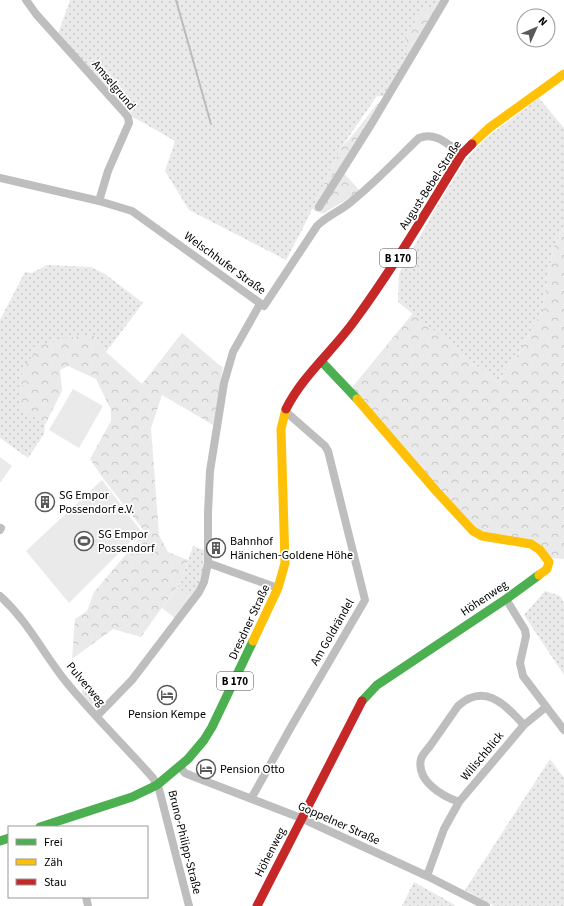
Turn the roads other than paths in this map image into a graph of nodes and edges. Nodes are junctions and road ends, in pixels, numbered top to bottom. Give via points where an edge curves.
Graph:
1 (26, 0) edge
2 (445, 0) edge
3 (564, 74) edge
4 (462, 154) junction
5 (0, 178) edge
6 (99, 201) junction
7 (319, 208) dead end
8 (260, 304) junction
9 (321, 361) junction
10 (285, 411) junction
11 (208, 563) junction
12 (278, 588) junction
13 (0, 596) edge
14 (506, 599) junction
15 (546, 707) junction
16 (97, 716) junction
17 (524, 725) junction
18 (564, 730) edge
19 (180, 767) junction
20 (157, 785) junction
21 (251, 799) junction
22 (459, 802) junction
23 (301, 818) junction
24 (43, 826) edge
25 (427, 876) junction
26 (189, 906) edge
27 (257, 906) edge
28 (486, 906) edge

1 - 6 street, Amselgrund via 128,117 129,123 108,171
2 - 7 street
3 - 4 main road, August-Bebel-Straße / B 170 via 489,128
4 - 8 street, Welschhufer Straße via 435,136 419,138 351,202 317,226 264,306
4 - 9 main road, August-Bebel-Straße / B 170 via 391,269 354,322
5 - 6 street, Welschhufer Straße
6 - 8 street, Welschhufer Straße via 132,211
8 - 11 street via 233,352 224,383 210,471
9 - 10 main road, August-Bebel-Straße / B 170 via 297,389
9 - 14 main road, Höhenweg via 473,531 482,536 531,544 540,550 549,562 547,569
10 - 12 main road, Dresdner Straße / B 170 via 281,429 285,564
10 - 21 street, Am Goldrändel via 328,451 365,600
11 - 12 street
11 - 16 street via 199,592 128,686
12 - 19 main road, Dresdner Straße / B 170 via 212,727 197,749
13 - 16 street, Pulverweg via 10,605 73,691
14 - 15 street via 525,630 520,663 523,676
14 - 23 main road, Höhenweg via 377,685 367,695
15 - 17 street, Wilischblick
15 - 18 street
16 - 20 street, Pulverweg
17 - 22 street, Wilischblick
17 - 22 street via 496,699 476,696 466,699 458,706 421,758 422,770 428,783 437,792
19 - 20 main road, Dresdner Straße / B 170
19 - 21 street, Goppelner Straße via 185,773
20 - 24 main road, Dresdner Straße / B 170 via 132,798
20 - 26 street, Bruno-Philipp-Straße
21 - 23 street, Goppelner Straße
22 - 25 street, Wilischblick via 444,829
23 - 25 street, Goppelner Straße
23 - 27 main road, Höhenweg
25 - 28 street, Goppelner Straße

